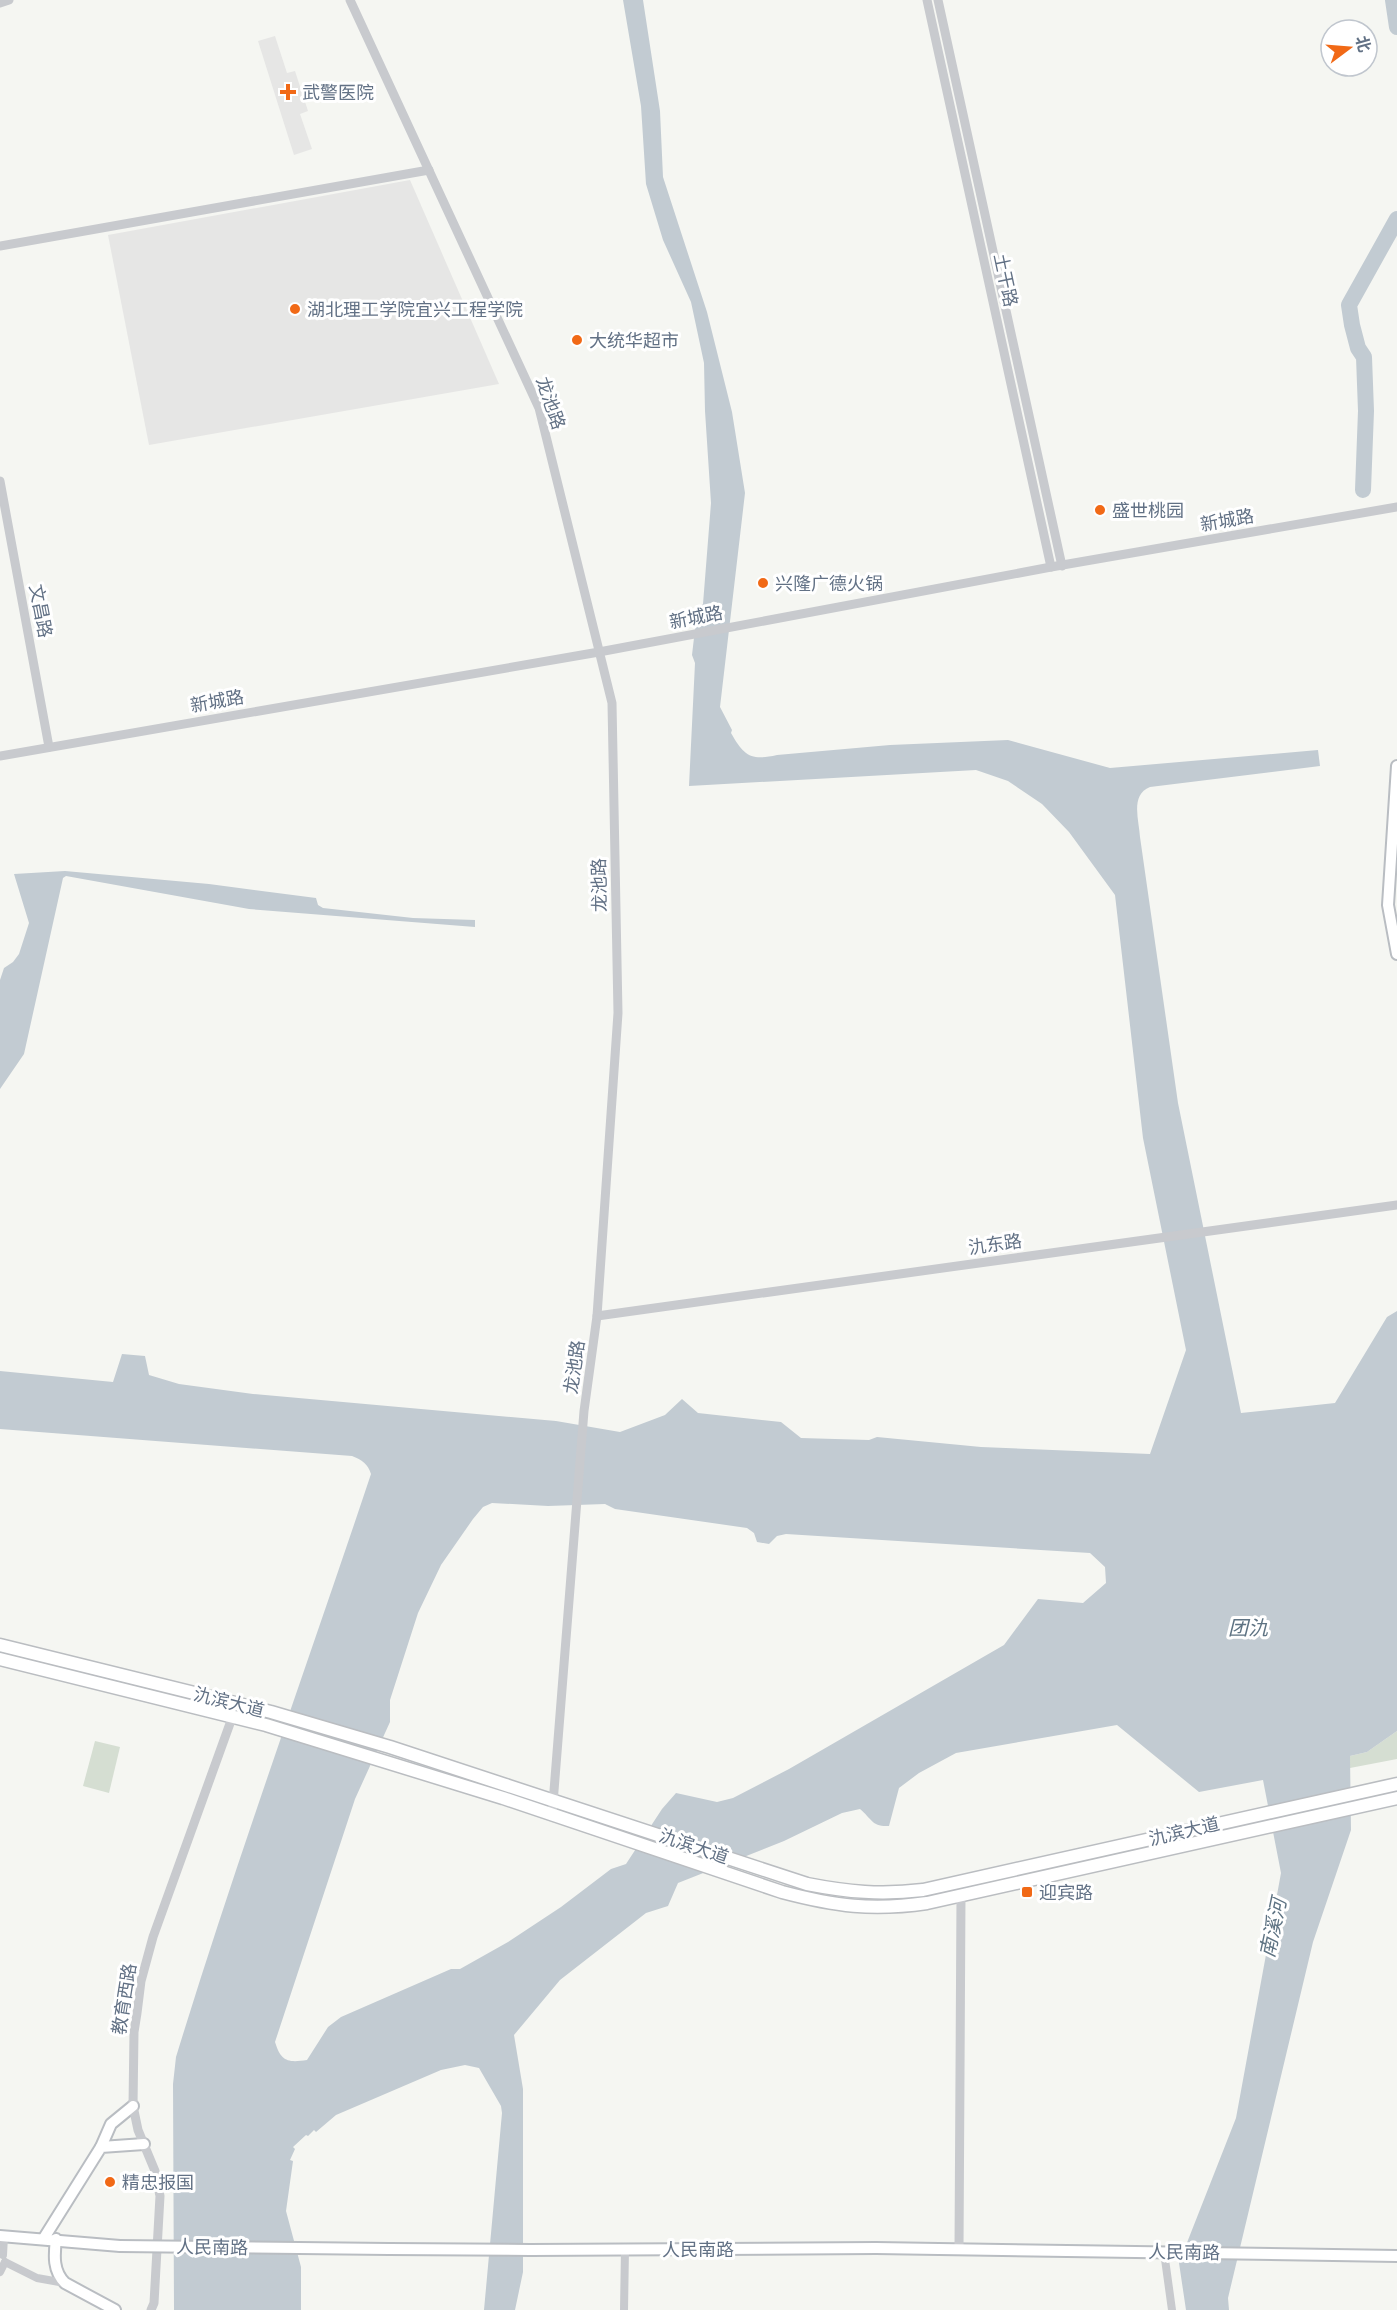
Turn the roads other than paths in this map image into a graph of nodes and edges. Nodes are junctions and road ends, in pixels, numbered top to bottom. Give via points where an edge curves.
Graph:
1 (9, 0) edge
2 (351, 0) edge
3 (927, 0) edge
4 (938, 0) edge
5 (0, 3) edge
6 (429, 170) junction
7 (0, 246) edge
8 (0, 481) edge
9 (1397, 507) edge
10 (1062, 566) junction
11 (1052, 567) junction
12 (599, 652) junction
13 (50, 747) junction
14 (0, 756) edge
15 (1397, 766) edge
16 (1397, 954) edge
17 (1397, 1205) edge
18 (597, 1316) junction
19 (0, 1645) edge
20 (0, 1659) edge
21 (237, 1704) junction
22 (232, 1718) junction
23 (1397, 1784) edge
24 (1397, 1798) edge
25 (553, 1799) junction
26 (552, 1816) junction
27 (961, 1896) junction
28 (133, 2106) junction
29 (144, 2144) junction
30 (100, 2147) junction
31 (2, 2236) edge
32 (44, 2238) junction
33 (56, 2239) junction
34 (624, 2249) junction
35 (959, 2249) junction
36 (1164, 2252) junction
37 (1397, 2256) edge
38 (3, 2260) edge
39 (65, 2283) junction
40 (116, 2310) edge
41 (151, 2310) edge
42 (624, 2310) edge
43 (1172, 2310) edge

1 - 5 street
2 - 6 street, 龙池路
3 - 11 street, 土干路
4 - 10 street, 土干路
6 - 7 street
6 - 12 street, 龙池路 via 539,408
8 - 13 street, 文昌路
9 - 10 street, 新城路
10 - 11 street, 新城路
11 - 12 street, 新城路
12 - 13 street, 新城路
12 - 18 street, 龙池路 via 612,703 618,1014
13 - 14 street, 新城路
15 - 16 main road via 1388,905
17 - 18 street, 氿东路
18 - 25 street, 龙池路 via 584,1411
19 - 21 main road, 氿滨大道
20 - 22 main road, 氿滨大道
21 - 22 street, 教育西路
21 - 25 main road, 氿滨大道
22 - 26 main road, 氿滨大道 via 266,1725
22 - 28 street, 教育西路 via 141,1981 134,2032
23 - 25 main road, 氿滨大道 via 923,1890 889,1894 807,1884
24 - 27 main road, 氿滨大道
25 - 26 street, 龙池路
26 - 27 main road, 氿滨大道 via 819,1902 892,1908
27 - 35 street
28 - 29 street, 教育西路
28 - 30 main road via 111,2124
29 - 30 main road
29 - 41 street, 教育西路 via 160,2196
30 - 32 main road
31 - 32 main road, 人民南路
31 - 38 street
32 - 33 main road, 人民南路
33 - 34 main road, 人民南路, bridge via 120,2246
33 - 39 main road via 56,2268
34 - 35 main road, 人民南路
34 - 42 street
35 - 36 main road, 人民南路
36 - 37 main road, 人民南路
36 - 43 street
38 - 39 street via 37,2278
39 - 40 main road

